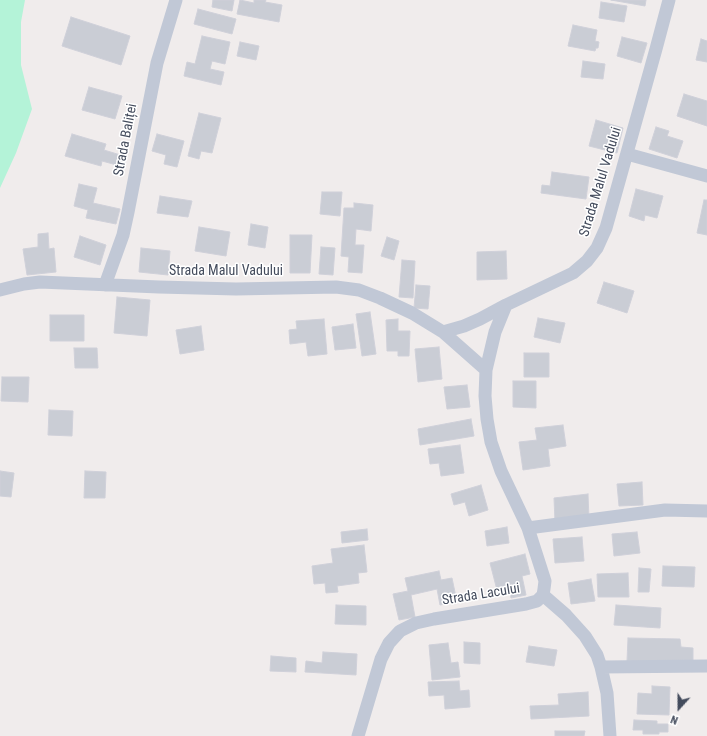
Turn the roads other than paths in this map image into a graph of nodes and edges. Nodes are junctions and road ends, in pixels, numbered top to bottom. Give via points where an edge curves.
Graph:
1 (176, 0) edge
2 (669, 0) edge
3 (627, 154) junction
4 (707, 176) edge
5 (105, 285) junction
6 (0, 290) edge
7 (506, 305) junction
8 (443, 332) junction
9 (486, 370) junction
10 (707, 510) edge
11 (528, 528) junction
12 (543, 595) junction
13 (707, 666) edge
14 (601, 667) junction
15 (358, 736) edge
16 (610, 736) edge

1 - 5 street, Strada Baliței via 157,63 123,235
2 - 3 street, Strada Malul Vadului
3 - 4 street
3 - 7 street, Strada Malul Vadului via 606,228 597,248 587,261 573,273
5 - 6 street, Strada Malul Vadului via 40,282
5 - 8 street, Strada Malul Vadului via 236,289 336,286 359,290 380,298
7 - 8 street, Strada Malul Vadului via 464,326
7 - 9 street via 495,332
8 - 9 street, Strada Malul Vadului
9 - 11 street via 485,396 492,442 501,471
10 - 11 street via 665,510
11 - 12 street via 545,581
12 - 14 street via 585,636
12 - 15 street, Strada Lacului via 526,604 434,619 416,623 400,631 389,643 381,658
13 - 14 street
14 - 16 street via 607,693

